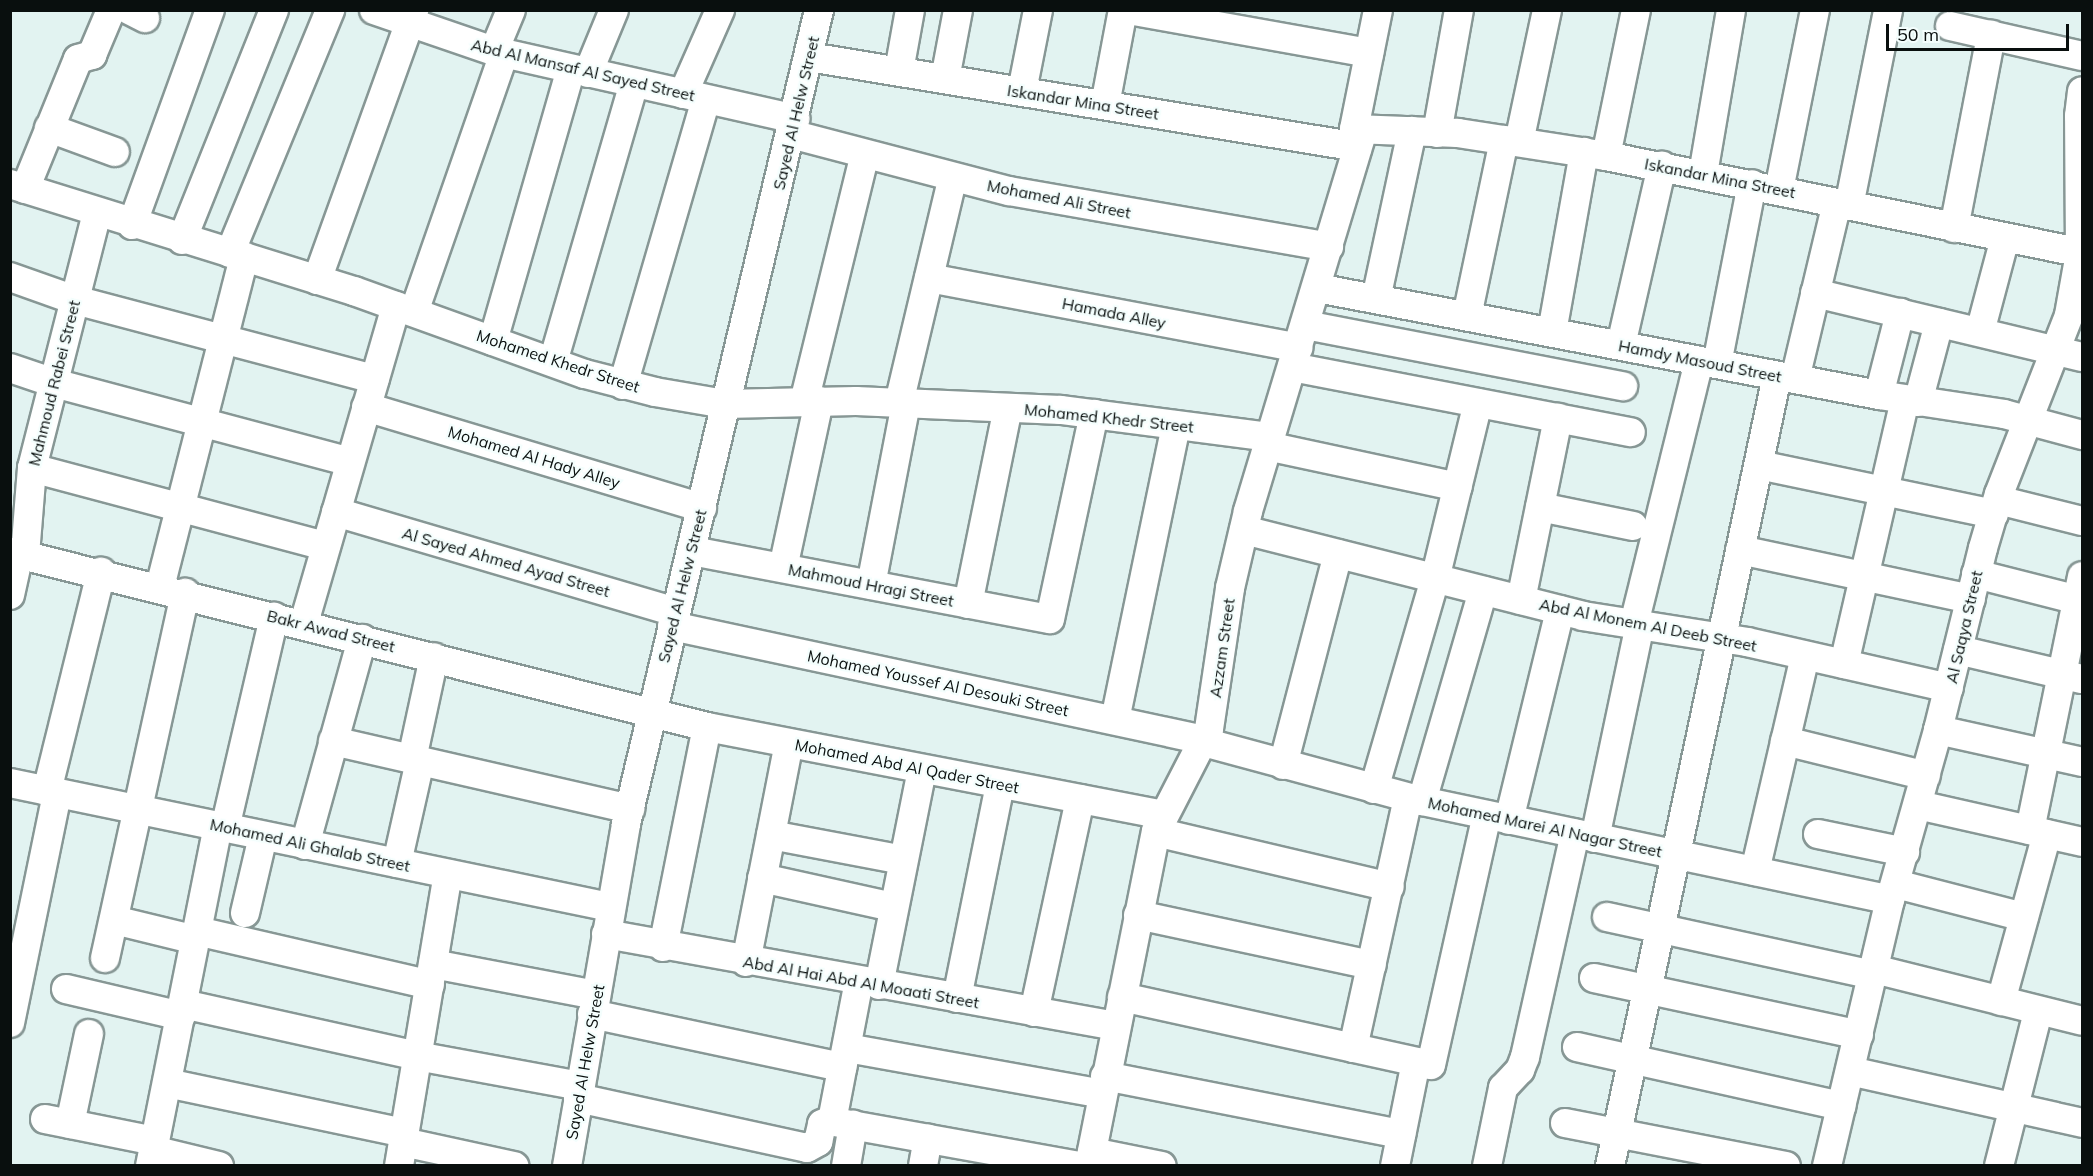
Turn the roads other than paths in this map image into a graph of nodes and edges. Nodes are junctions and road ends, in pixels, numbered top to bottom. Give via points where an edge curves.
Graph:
1 (111, 10) edge
2 (210, 10) edge
3 (273, 10) edge
4 (330, 10) edge
5 (374, 10) edge
6 (511, 10) edge
7 (615, 10) edge
8 (720, 10) edge
9 (819, 10) edge
10 (910, 10) edge
11 (958, 10) edge
12 (1038, 10) edge
13 (1123, 10) edge
14 (1128, 10) edge
15 (1378, 10) edge
16 (1459, 10) edge
17 (1547, 10) edge
18 (1636, 10) edge
19 (1731, 10) edge
20 (1815, 10) edge
21 (1888, 11) edge
22 (411, 17) edge
23 (1950, 26) dead end
24 (1991, 35) junction
25 (499, 52) junction
26 (1369, 53) junction
27 (2082, 56) edge
28 (808, 57) junction
29 (579, 71) junction
30 (899, 71) junction
31 (945, 79) junction
32 (634, 84) junction
33 (2082, 91) edge
34 (1022, 92) junction
35 (694, 97) junction
36 (1105, 105) junction
37 (793, 127) junction
38 (49, 128) junction
39 (1425, 132) junction
40 (1358, 135) junction
41 (1512, 141) junction
42 (116, 153) dead end
43 (865, 154) junction
44 (1595, 154) junction
45 (1662, 166) junction
46 (2080, 169) edge
47 (1703, 174) junction
48 (953, 177) junction
49 (18, 186) edge
50 (1765, 187) junction
51 (1843, 205) junction
52 (97, 213) junction
53 (132, 225) junction
54 (1954, 228) junction
55 (2005, 238) junction
56 (182, 240) junction
57 (1329, 247) junction
58 (2081, 253) edge
59 (237, 255) junction
60 (10, 277) edge
61 (929, 278) junction
62 (317, 280) junction
63 (1317, 288) junction
64 (1815, 293) junction
65 (1376, 299) junction
66 (75, 300) junction
67 (405, 309) junction
68 (1900, 313) junction
69 (1467, 316) junction
70 (1939, 322) junction
71 (1552, 332) junction
72 (1980, 332) junction
73 (223, 339) junction
74 (494, 341) junction
75 (1612, 344) junction
76 (1298, 347) junction
77 (2069, 353) edge
78 (553, 362) junction
79 (1708, 362) junction
80 (10, 368) edge
81 (1786, 377) junction
82 (375, 379) junction
83 (1595, 381) junction
84 (54, 383) junction
85 (623, 385) junction
86 (1623, 386) dead end
87 (1901, 399) junction
88 (811, 401) junction
89 (903, 403) junction
90 (1478, 403) junction
91 (726, 404) junction
92 (366, 407) junction
93 (1008, 408) junction
94 (1094, 414) junction
95 (1558, 418) junction
96 (2029, 420) junction
97 (201, 424) junction
98 (1176, 425) junction
99 (1631, 432) dead end
100 (2082, 435) edge
101 (1269, 442) junction
102 (350, 462) junction
103 (1759, 465) junction
104 (25, 471) edge
105 (1458, 486) junction
106 (1884, 491) junction
107 (180, 507) junction
108 (1540, 507) junction
109 (1996, 507) junction
110 (702, 508) junction
111 (336, 512) junction
112 (2082, 521) edge
113 (1633, 526) dead end
114 (1244, 530) junction
115 (326, 546) junction
116 (1740, 550) junction
117 (692, 551) junction
118 (18, 554) edge
119 (1338, 554) junction
120 (783, 568) junction
121 (101, 572) junction
122 (1865, 576) junction
123 (1435, 579) junction
124 (871, 585) junction
125 (1974, 586) junction
126 (172, 590) junction
127 (1483, 591) junction
128 (2081, 592) edge
129 (10, 595) edge
130 (1521, 600) junction
131 (968, 604) junction
132 (1560, 610) junction
133 (274, 616) junction
134 (674, 619) junction
135 (304, 623) junction
136 (1637, 624) junction
137 (362, 639) junction
138 (1721, 639) junction
139 (1958, 650) junction
140 (1805, 656) junction
141 (434, 657) junction
142 (1844, 664) junction
143 (2072, 677) edge
144 (1949, 688) junction
145 (651, 714) junction
146 (1115, 720) junction
147 (707, 727) junction
148 (1938, 730) junction
149 (333, 741) junction
150 (1204, 741) junction
151 (1785, 741) junction
152 (789, 743) junction
153 (2043, 753) junction
154 (416, 760) junction
155 (2082, 762) edge
156 (1283, 765) junction
157 (922, 769) junction
158 (1926, 776) junction
159 (10, 783) edge
160 (1000, 784) junction
161 (1374, 789) junction
162 (52, 792) junction
163 (1080, 799) junction
164 (1415, 800) junction
165 (1918, 805) junction
166 (139, 809) junction
167 (630, 809) junction
168 (1498, 818) junction
169 (1160, 824) junction
170 (222, 827) junction
171 (2038, 832) junction
172 (1818, 834) dead end
173 (771, 835) junction
174 (263, 836) junction
175 (1585, 836) junction
176 (2082, 842) edge
177 (305, 845) junction
178 (1905, 852) junction
179 (1676, 855) junction
180 (903, 860) junction
181 (397, 863) junction
182 (1755, 871) junction
183 (448, 874) junction
184 (762, 878) junction
185 (1390, 887) junction
186 (1893, 892) junction
187 (610, 906) junction
188 (894, 907) junction
189 (245, 913) dead end
190 (1138, 915) junction
191 (1608, 917) dead end
192 (2024, 917) junction
193 (114, 920) junction
194 (1660, 928) junction
195 (606, 934) junction
196 (197, 936) junction
197 (663, 947) junction
198 (105, 958) dead end
199 (746, 962) junction
200 (1372, 966) junction
201 (1873, 972) junction
202 (431, 974) junction
203 (1594, 978) dead end
204 (869, 983) junction
205 (66, 989) dead end
206 (1647, 989) junction
207 (1122, 998) junction
208 (957, 999) junction
209 (2001, 1001) junction
210 (594, 1004) junction
211 (182, 1010) junction
212 (1034, 1012) junction
213 (2038, 1012) junction
214 (2082, 1018) edge
215 (10, 1023) edge
216 (1116, 1026) junction
217 (89, 1034) dead end
218 (1859, 1035) junction
219 (1577, 1047) dead end
220 (1353, 1048) junction
221 (417, 1056) junction
222 (844, 1058) junction
223 (1633, 1060) junction
224 (1424, 1063) junction
225 (1850, 1071) junction
226 (167, 1083) junction
227 (1103, 1085) junction
228 (579, 1092) junction
229 (1842, 1106) junction
230 (2014, 1108) junction
231 (842, 1123) junction
232 (1565, 1123) dead end
233 (2082, 1124) edge
234 (1617, 1133) junction
235 (1401, 1134) junction
236 (402, 1147) edge
237 (153, 1152) edge
238 (926, 1152) edge
239 (1000, 1159) edge
240 (1086, 1161) edge
241 (219, 1166) edge
242 (514, 1166) edge
243 (567, 1166) edge
244 (846, 1166) edge
245 (1162, 1166) edge
246 (1395, 1166) edge
247 (1486, 1166) edge
248 (1610, 1166) edge
249 (1786, 1166) edge
250 (1827, 1166) edge
251 (1999, 1166) edge

1 - 38 street via 92,55 78,59
2 - 53 street
3 - 56 street
4 - 59 street
5 - 22 street, Abd Al Mansaf Al Sayed Street
6 - 25 street
7 - 29 street
8 - 35 street
9 - 28 street, Sayed Al Helw Street
10 - 30 street
11 - 31 street
12 - 34 street
13 - 36 street
14 - 26 street
15 - 26 street, Azzam Street
16 - 39 street
17 - 41 street
18 - 44 street
19 - 47 street
20 - 50 street
21 - 51 street
22 - 25 street, Abd Al Mansaf Al Sayed Street
22 - 62 street
23 - 24 street
24 - 27 street
24 - 54 street
25 - 29 street, Abd Al Mansaf Al Sayed Street
25 - 67 street
26 - 40 street, Azzam Street
28 - 30 street, Iskandar Mina Street
28 - 37 street, Sayed Al Helw Street
29 - 32 street, Abd Al Mansaf Al Sayed Street
29 - 74 street
30 - 31 street, Iskandar Mina Street
31 - 34 street, Iskandar Mina Street
32 - 35 street, Abd Al Mansaf Al Sayed Street
32 - 78 street
33 - 46 street, Al Saqya Street
34 - 36 street, Iskandar Mina Street
35 - 37 street, Abd Al Mansaf Al Sayed Street
35 - 85 street
36 - 40 street, Iskandar Mina Street
37 - 43 street, Mohamed Ali Street
37 - 91 street, Sayed Al Helw Street
38 - 42 street
38 - 49 street
39 - 40 street, Iskandar Mina Street
39 - 41 street, Iskandar Mina Street
39 - 65 street
40 - 57 street, Azzam Street
41 - 44 street, Iskandar Mina Street
41 - 69 street
43 - 48 street, Mohamed Ali Street
43 - 88 street
44 - 45 street, Iskandar Mina Street
44 - 71 street
45 - 47 street, Iskandar Mina Street
45 - 75 street
46 - 58 street, Al Saqya Street
47 - 50 street, Iskandar Mina Street
48 - 57 street, Mohamed Ali Street via 1058,200
48 - 61 street
49 - 52 street, Mohamed Khedr Street
50 - 51 street, Iskandar Mina Street
50 - 79 street
51 - 54 street, Iskandar Mina Street
51 - 64 street
52 - 53 street, Mohamed Khedr Street
52 - 66 street, Mahmoud Rabei Street
53 - 56 street, Mohamed Khedr Street
54 - 55 street, Iskandar Mina Street
55 - 58 street, Iskandar Mina Street
55 - 72 street
56 - 59 street, Mohamed Khedr Street
57 - 63 street, Azzam Street
58 - 77 street, Al Saqya Street via 2069,315
59 - 62 street, Mohamed Khedr Street
59 - 73 street
60 - 66 street
61 - 76 street, Hamada Alley
61 - 89 street
62 - 67 street, Mohamed Khedr Street
63 - 65 street, Hamdy Masoud Street
63 - 76 street, Azzam Street
64 - 68 street
64 - 81 street
65 - 69 street, Hamdy Masoud Street
66 - 73 street
66 - 84 street, Mahmoud Rabei Street
67 - 74 street, Mohamed Khedr Street
67 - 82 street
68 - 70 street
68 - 87 street
69 - 71 street, Hamdy Masoud Street
70 - 72 street
70 - 87 street
71 - 75 street, Hamdy Masoud Street
72 - 77 street
73 - 82 street
73 - 97 street
74 - 78 street, Mohamed Khedr Street
75 - 79 street, Hamdy Masoud Street
75 - 83 street
76 - 83 street
76 - 90 street
76 - 101 street, Azzam Street
77 - 96 street, Al Saqya Street
78 - 85 street, Mohamed Khedr Street
79 - 81 street, Hamdy Masoud Street
79 - 136 street
80 - 84 street
81 - 87 street, Hamdy Masoud Street
81 - 103 street
82 - 92 street
83 - 86 street
84 - 97 street
84 - 104 street, Mahmoud Rabei Street
85 - 91 street, Mohamed Khedr Street
87 - 96 street, Hamdy Masoud Street
87 - 106 street
88 - 89 street, Mohamed Khedr Street
88 - 91 street, Mohamed Khedr Street
88 - 120 street
89 - 93 street, Mohamed Khedr Street
89 - 124 street
90 - 95 street
90 - 105 street
91 - 110 street, Sayed Al Helw Street
92 - 102 street
92 - 110 street, Mohamed Al Hady Alley
93 - 94 street, Mohamed Khedr Street
93 - 131 street
94 - 98 street, Mohamed Khedr Street
94 - 131 street, Mahmoud Hragi Street via 1050,619
95 - 99 street
95 - 108 street
96 - 100 street, Hamdy Masoud Street
96 - 109 street, Al Saqya Street
97 - 102 street
97 - 107 street
98 - 101 street, Mohamed Khedr Street
98 - 146 street
101 - 105 street, Mohamed Khedr Street
101 - 114 street, Azzam Street
102 - 111 street
103 - 106 street
103 - 116 street
104 - 107 street
104 - 118 street, Mahmoud Rabei Street
105 - 123 street
106 - 109 street
106 - 122 street
107 - 115 street
107 - 126 street
108 - 113 street
108 - 130 street
109 - 112 street
109 - 125 street, Al Saqya Street
110 - 117 street, Sayed Al Helw Street
111 - 115 street
111 - 134 street, Al Sayed Ahmed Ayad Street
114 - 119 street, Abd Al Monem Al Deeb Street
114 - 150 street, Azzam Street via 1220,643 1212,718
115 - 135 street
116 - 122 street
116 - 138 street
117 - 120 street, Mahmoud Hragi Street
117 - 134 street, Sayed Al Helw Street
118 - 121 street, Bakr Awad Street
118 - 129 street, Mahmoud Rabei Street
119 - 123 street, Abd Al Monem Al Deeb Street
119 - 156 street
120 - 124 street, Mahmoud Hragi Street
121 - 126 street, Bakr Awad Street
121 - 162 street
122 - 125 street
122 - 142 street
123 - 127 street, Abd Al Monem Al Deeb Street
123 - 161 street
124 - 131 street, Mahmoud Hragi Street
125 - 128 street
125 - 139 street, Al Saqya Street
126 - 133 street, Bakr Awad Street
126 - 166 street
127 - 130 street, Abd Al Monem Al Deeb Street
127 - 164 street
128 - 143 street
130 - 132 street, Abd Al Monem Al Deeb Street
132 - 136 street, Abd Al Monem Al Deeb Street
132 - 168 street
133 - 135 street, Bakr Awad Street
133 - 170 street
134 - 145 street, Sayed Al Helw Street
134 - 146 street, Mohamed Youssef Al Desouki Street
135 - 137 street, Bakr Awad Street
136 - 138 street, Abd Al Monem Al Deeb Street
136 - 175 street
137 - 141 street, Bakr Awad Street
137 - 149 street
138 - 140 street, Abd Al Monem Al Deeb Street
138 - 179 street
139 - 143 street
139 - 144 street, Al Saqya Street
140 - 142 street, Abd Al Monem Al Deeb Street
140 - 151 street
141 - 145 street, Bakr Awad Street
141 - 154 street
142 - 144 street, Abd Al Monem Al Deeb Street
143 - 153 street
144 - 148 street, Al Saqya Street
145 - 147 street, Mohamed Abd Al Qader Street
145 - 167 street, Sayed Al Helw Street
146 - 150 street, Mohamed Youssef Al Desouki Street
147 - 152 street, Mohamed Abd Al Qader Street
147 - 197 street
148 - 153 street
148 - 158 street, Al Saqya Street
149 - 154 street
149 - 177 street
150 - 156 street, Mohamed Marei Al Nagar Street
150 - 169 street, Azzam Street
151 - 158 street
151 - 182 street
152 - 157 street, Mohamed Abd Al Qader Street
152 - 173 street
153 - 155 street
153 - 171 street
154 - 167 street
154 - 181 street
156 - 161 street, Mohamed Marei Al Nagar Street
157 - 160 street, Mohamed Abd Al Qader Street
157 - 180 street
158 - 165 street, Al Saqya Street
159 - 162 street, Mohamed Ali Ghalab Street
160 - 163 street, Mohamed Abd Al Qader Street
160 - 208 street
161 - 164 street, Mohamed Marei Al Nagar Street
162 - 166 street, Mohamed Ali Ghalab Street
162 - 215 street
163 - 169 street, Mohamed Abd Al Qader Street
163 - 212 street
164 - 168 street, Mohamed Marei Al Nagar Street
164 - 185 street
165 - 171 street
165 - 178 street, Al Saqya Street
166 - 170 street, Mohamed Ali Ghalab Street
166 - 193 street
167 - 187 street, Sayed Al Helw Street
168 - 175 street, Mohamed Marei Al Nagar Street
168 - 224 street
169 - 185 street, Mohamed Abd Al Qader Street
169 - 190 street, Azzam Street
170 - 174 street, Mohamed Ali Ghalab Street
170 - 196 street
171 - 176 street
171 - 192 street
172 - 178 street
173 - 180 street
173 - 184 street
174 - 177 street, Mohamed Ali Ghalab Street
174 - 189 street
175 - 179 street, Mohamed Marei Al Nagar Street
175 - 247 street via 1525,1057 1520,1070 1503,1088
177 - 181 street, Mohamed Ali Ghalab Street
178 - 186 street, Al Saqya Street
179 - 182 street, Mohamed Marei Al Nagar Street
179 - 194 street
180 - 188 street
181 - 183 street, Mohamed Ali Ghalab Street
182 - 186 street, Mohamed Marei Al Nagar Street
183 - 187 street, Mohamed Ali Ghalab Street
183 - 202 street
184 - 188 street
184 - 199 street
185 - 200 street
186 - 192 street, Mohamed Marei Al Nagar Street
186 - 201 street, Al Saqya Street
187 - 195 street, Sayed Al Helw Street
188 - 204 street
190 - 200 street
190 - 207 street, Azzam Street
191 - 194 street
192 - 209 street
193 - 196 street
193 - 198 street
194 - 201 street
194 - 206 street
195 - 197 street, Abd Al Hai Abd Al Moaati Street
195 - 210 street, Sayed Al Helw Street
196 - 202 street
196 - 211 street
197 - 199 street, Abd Al Hai Abd Al Moaati Street
199 - 204 street, Abd Al Hai Abd Al Moaati Street
200 - 220 street
201 - 209 street
201 - 218 street, Al Saqya Street
202 - 210 street
202 - 221 street
203 - 206 street
204 - 208 street, Abd Al Hai Abd Al Moaati Street
204 - 222 street
205 - 211 street
206 - 218 street
206 - 223 street
207 - 216 street, Azzam Street
207 - 220 street
208 - 212 street, Abd Al Hai Abd Al Moaati Street
209 - 213 street
210 - 222 street
210 - 228 street, Sayed Al Helw Street
211 - 221 street
211 - 226 street
212 - 216 street, Abd Al Hai Abd Al Moaati Street
213 - 214 street
213 - 230 street
216 - 227 street, Azzam Street
217 - 237 street via 58,1121
218 - 225 street, Al Saqya Street
219 - 223 street
220 - 224 street
221 - 228 street
221 - 236 street
222 - 227 street
222 - 231 street
223 - 229 street
223 - 234 street
224 - 235 street
225 - 229 street, Al Saqya Street
225 - 230 street
226 - 236 street
226 - 237 street
227 - 235 street
227 - 240 street, Azzam Street
228 - 231 street via 807,1148 818,1142 824,1122
228 - 243 street, Sayed Al Helw Street
229 - 250 street, Al Saqya Street
230 - 233 street
230 - 251 street
231 - 238 street
231 - 244 street
232 - 234 street
234 - 248 street
234 - 249 street
235 - 246 street
236 - 242 street
237 - 241 street
238 - 239 street
239 - 240 street
240 - 245 street

